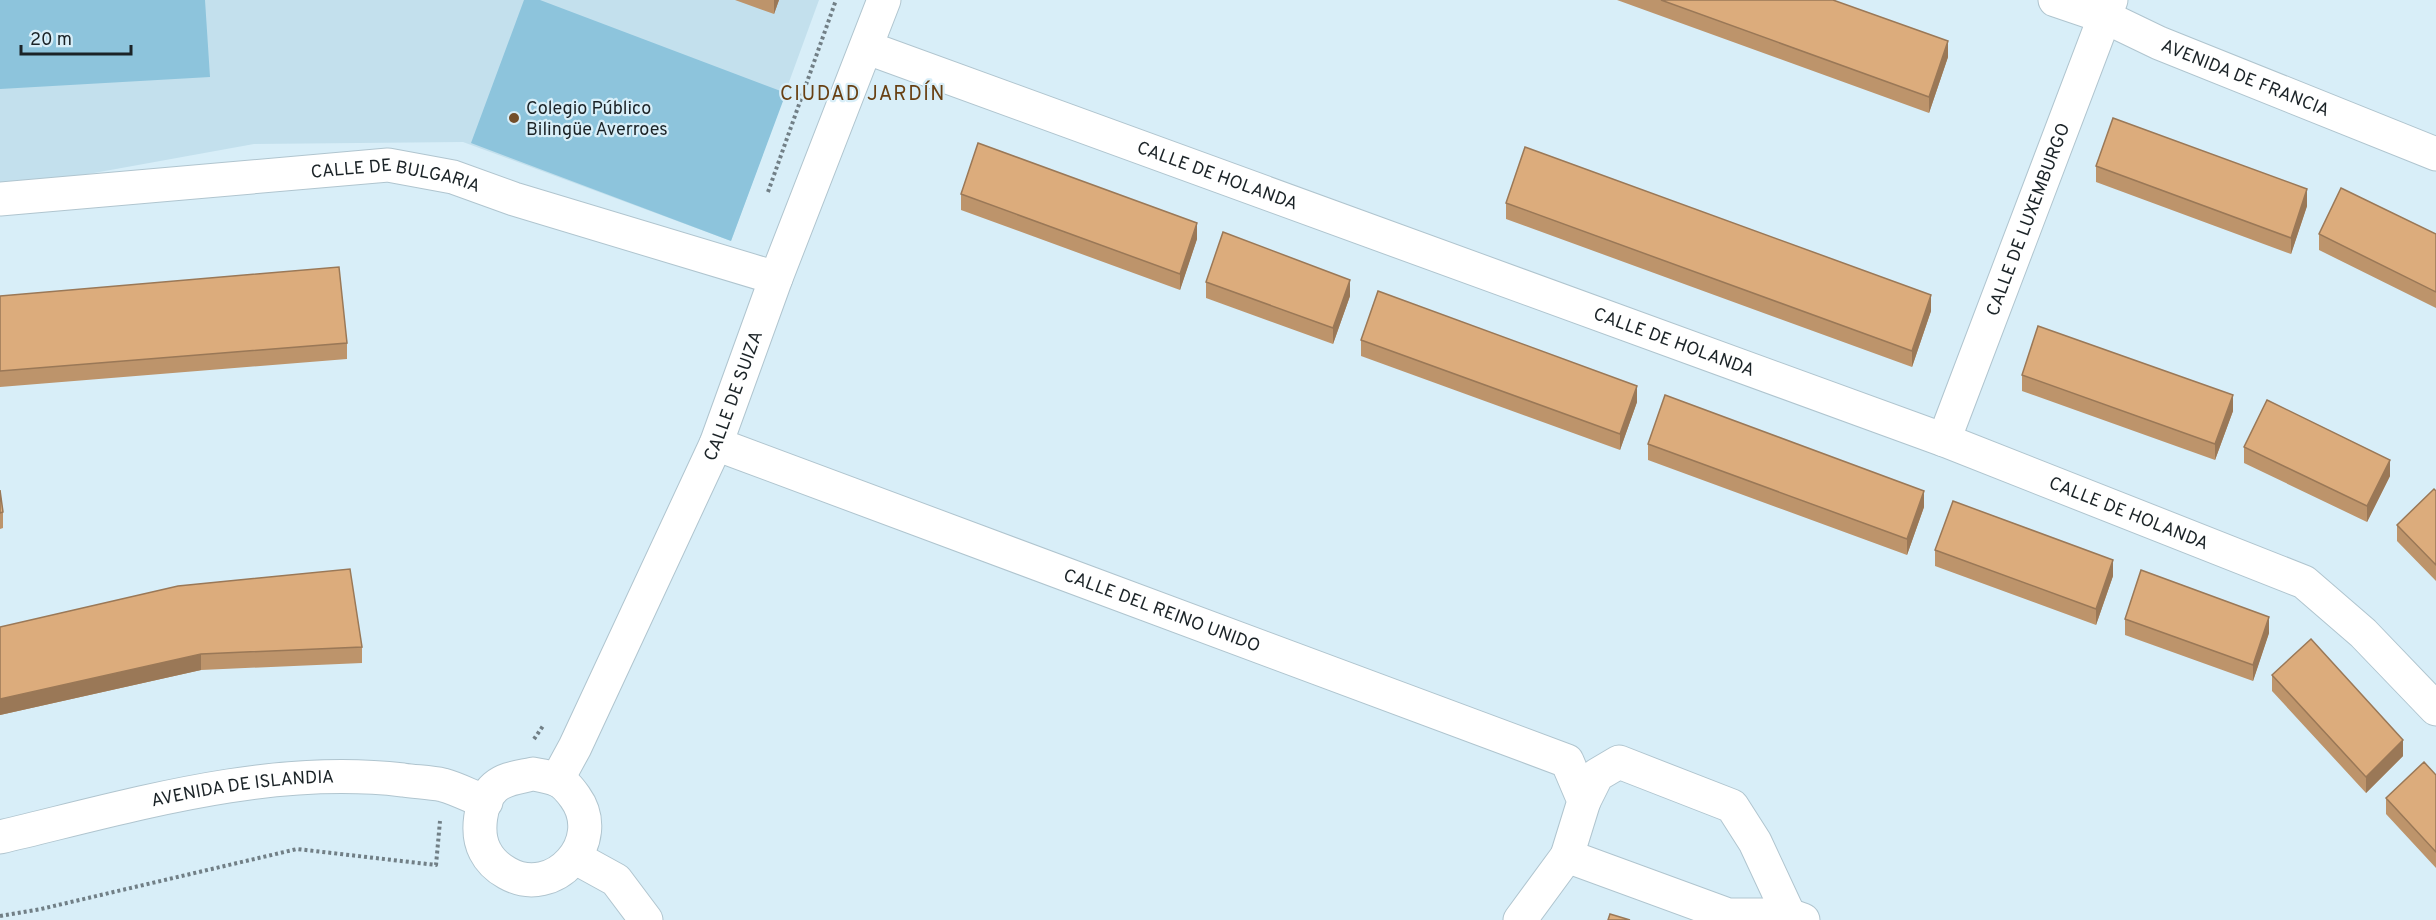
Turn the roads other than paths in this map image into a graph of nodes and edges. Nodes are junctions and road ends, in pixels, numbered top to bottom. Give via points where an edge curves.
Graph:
1 (884, 0) edge
2 (2055, 0) edge
3 (2108, 9) edge
4 (868, 48) junction
5 (2436, 154) edge
6 (0, 199) edge
7 (776, 278) junction
8 (1944, 440) junction
9 (716, 444) junction
10 (2436, 709) edge
11 (557, 780) junction
12 (1584, 801) junction
13 (486, 802) junction
14 (0, 837) edge
15 (1567, 856) junction
16 (576, 858) junction
17 (1796, 917) edge
18 (646, 920) edge
19 (1520, 920) edge

1 - 4 street, CALLE DE SUIZA
2 - 3 street, AVENIDA DE FRANCIA
3 - 5 street, AVENIDA DE FRANCIA via 2158,43
3 - 8 street, CALLE DE LUXEMBURGO
4 - 7 street, CALLE DE SUIZA
4 - 8 street, CALLE DE HOLANDA
6 - 7 street, CALLE DE BULGARIA via 388,165 453,177
7 - 9 street, CALLE DE SUIZA
8 - 10 street, CALLE DE HOLANDA via 2304,582 2363,633
9 - 11 street, CALLE DE SUIZA
9 - 12 street, CALLE DEL REINO UNIDO via 1567,761
11 - 13 street via 533,774 508,780 494,788
11 - 16 street via 570,789 580,804 585,837
12 - 15 street
12 - 17 street via 1597,775 1619,762 1732,806
13 - 14 street, AVENIDA DE ISLANDIA via 444,785 367,776 309,778 229,786 149,801
13 - 16 street via 479,823 484,851 497,868 515,878 534,881 555,876
15 - 17 street via 1728,915
15 - 19 street
16 - 18 street via 616,880

